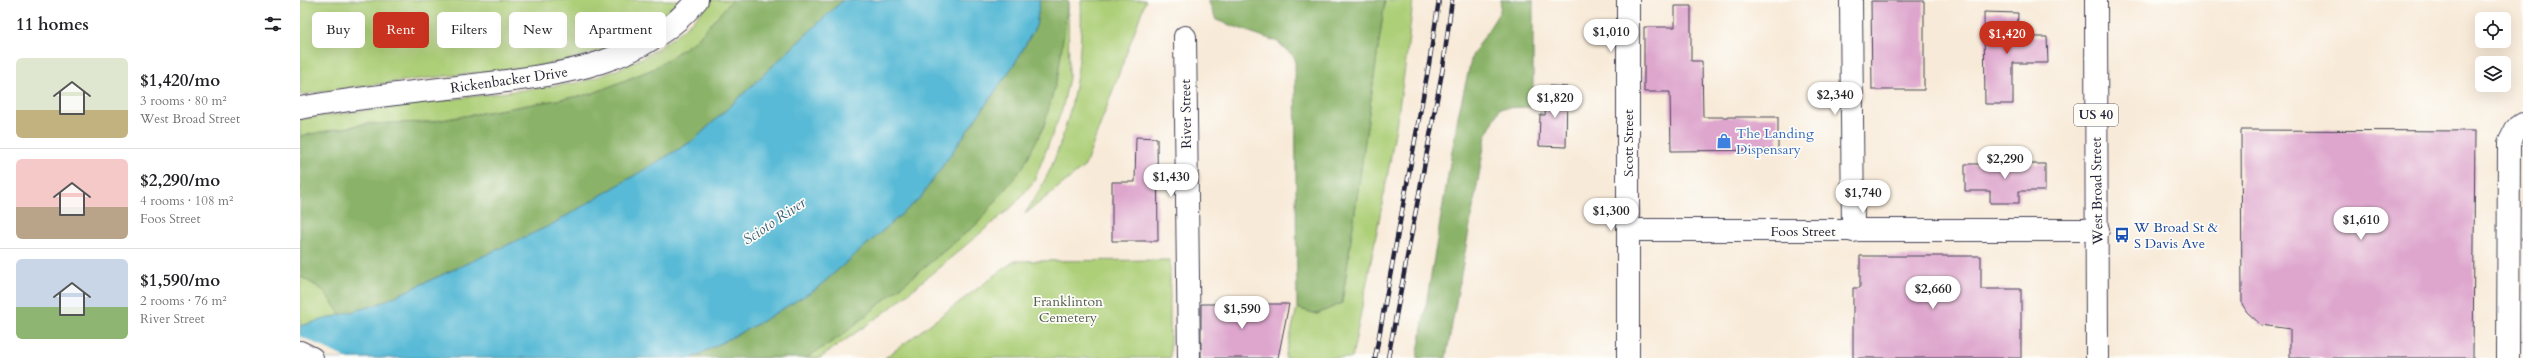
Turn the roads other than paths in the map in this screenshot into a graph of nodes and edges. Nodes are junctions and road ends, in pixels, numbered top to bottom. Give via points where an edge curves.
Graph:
1 (697, 0) edge
2 (1628, 0) edge
3 (1851, 0) edge
4 (2096, 0) edge
5 (1185, 37) dead end
6 (300, 108) edge
7 (2519, 126) edge
8 (1628, 230) junction
9 (2098, 230) junction
10 (1853, 231) junction
11 (300, 352) edge
12 (312, 358) edge
13 (1189, 358) edge
14 (1628, 358) edge
15 (2097, 358) edge
16 (2508, 358) edge

1 - 6 street, Rickenbacker Drive via 658,35 629,53 589,68 542,77
2 - 8 street, Scott Street
3 - 10 street
4 - 9 street, West Broad Street / US 40
5 - 13 street, River Street
7 - 16 street via 2509,143
8 - 10 street, Foos Street
8 - 14 street, Scott Street
9 - 10 street, Foos Street
9 - 15 street, West Broad Street / US 40
11 - 12 street

